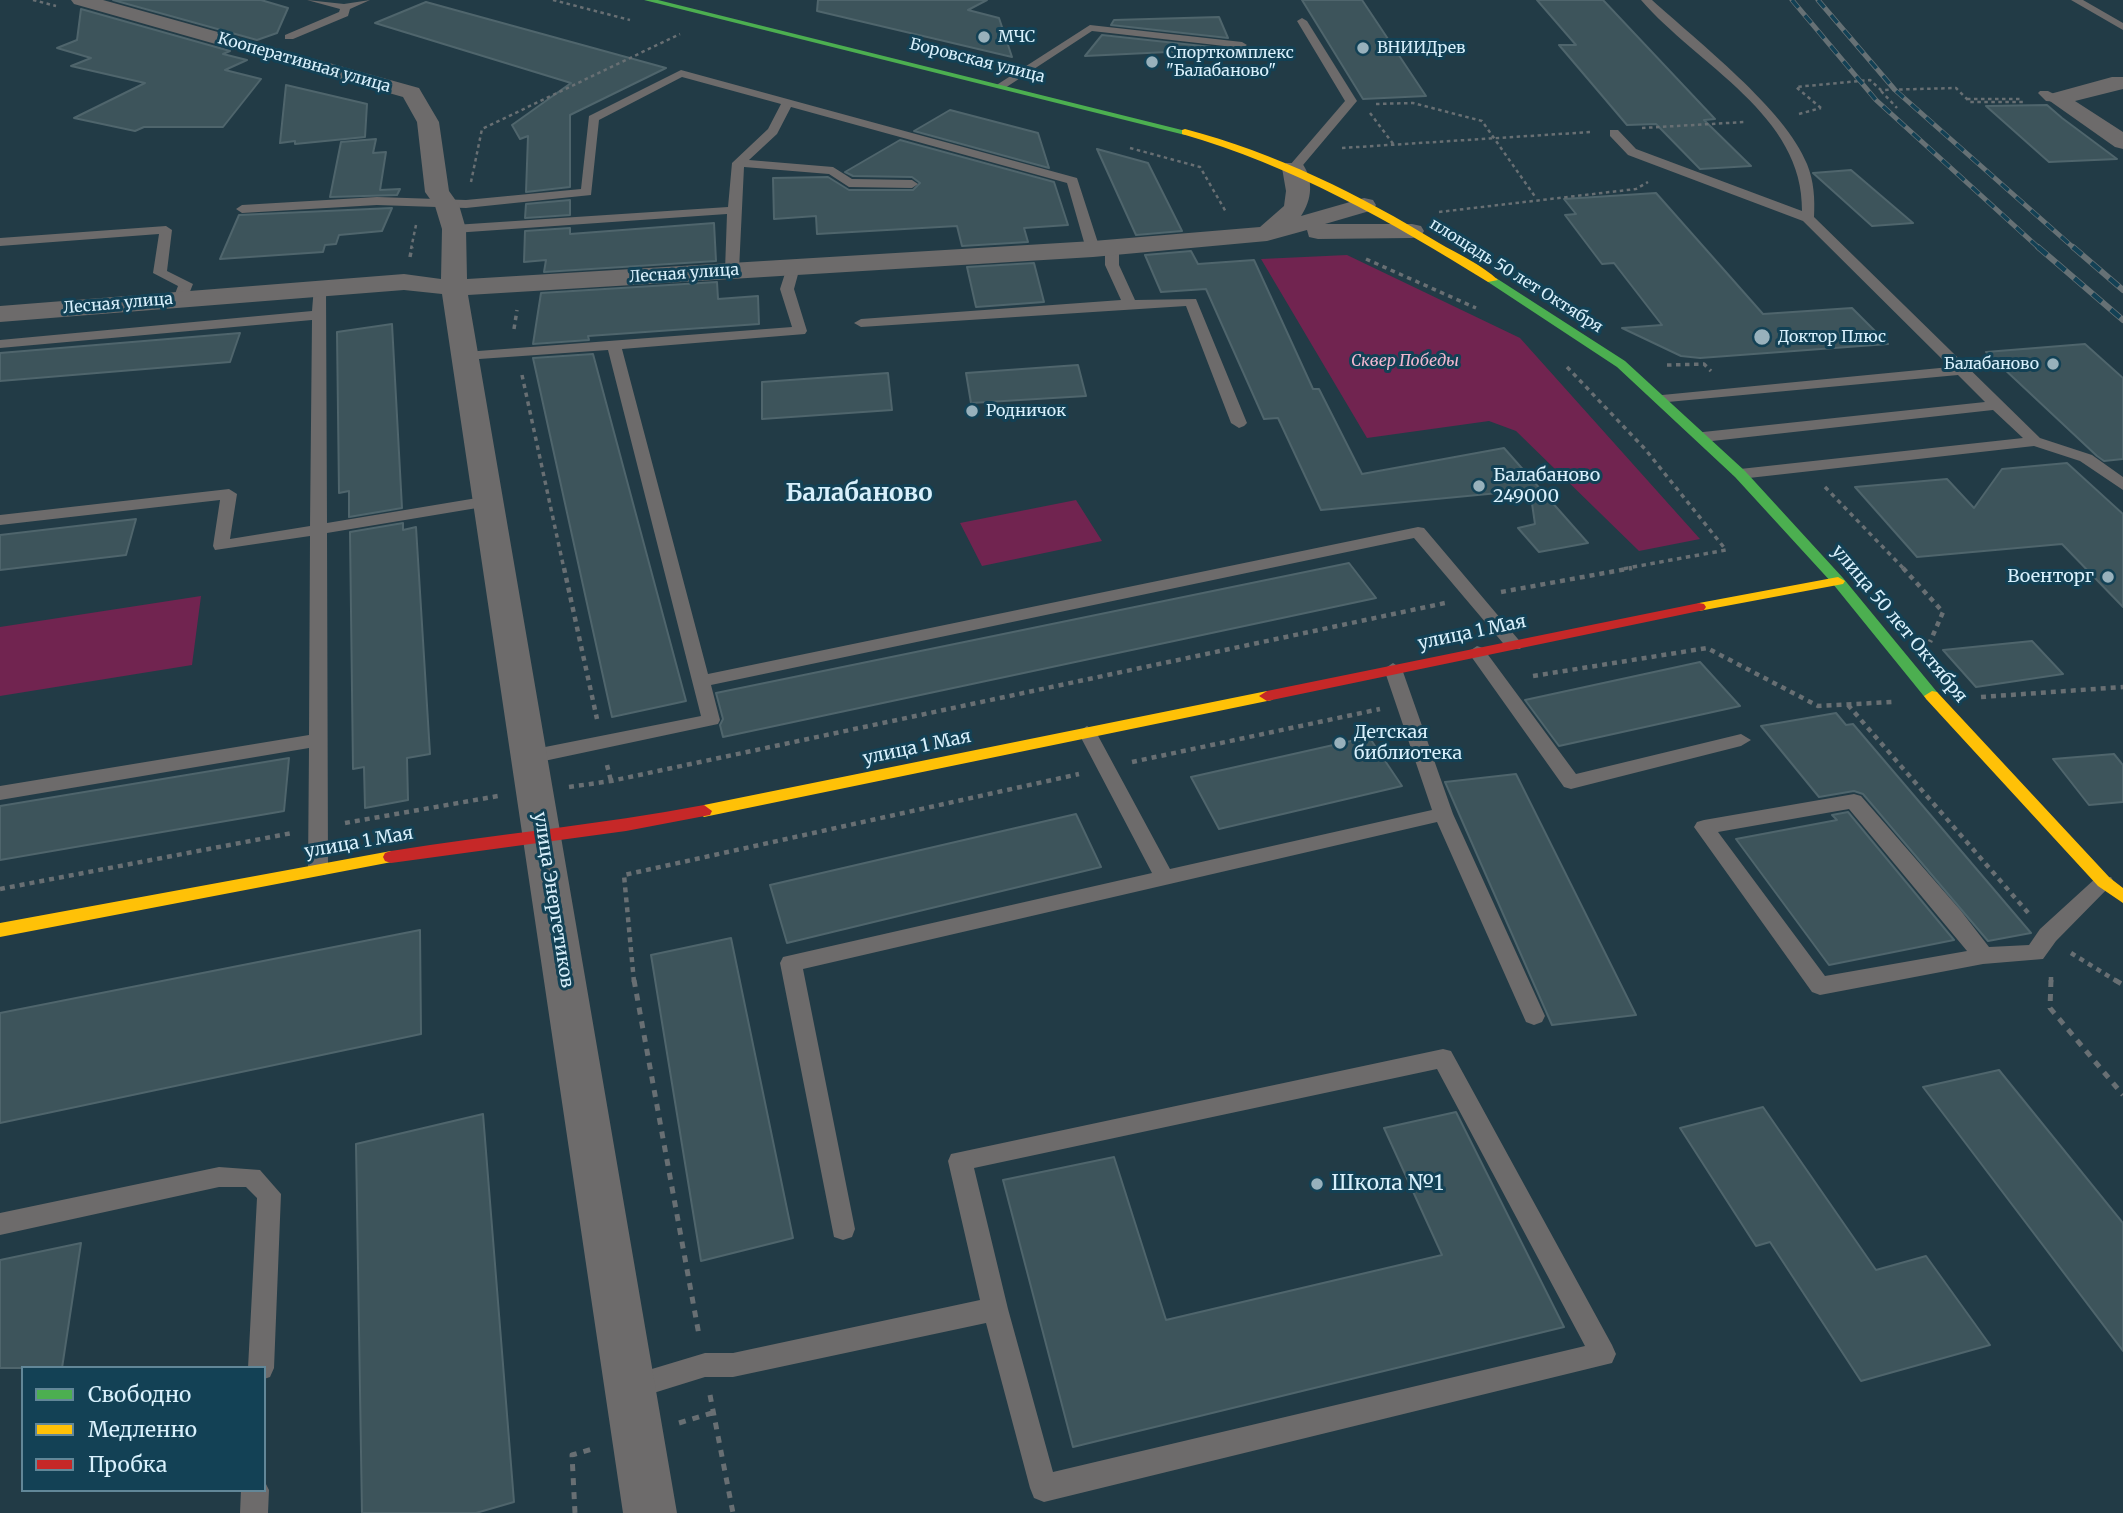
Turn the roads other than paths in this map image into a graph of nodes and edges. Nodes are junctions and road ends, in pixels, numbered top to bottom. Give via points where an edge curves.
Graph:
1 (312, 0) edge
2 (365, 0) edge
3 (648, 0) edge
4 (1646, 0) edge
5 (2076, 0) edge
6 (73, 5) edge
7 (345, 7) junction
8 (1302, 21) dead end
9 (2123, 27) edge
10 (289, 37) dead end
11 (1242, 45) dead end
12 (2119, 82) edge
13 (1001, 86) junction
14 (788, 102) junction
15 (1614, 133) dead end
16 (2123, 142) edge
17 (738, 163) junction
18 (1294, 168) junction
19 (912, 184) dead end
20 (456, 204) junction
21 (1364, 205) junction
22 (242, 209) dead end
23 (734, 210) junction
24 (1808, 218) junction
25 (454, 229) junction
26 (1412, 232) junction
27 (1257, 234) junction
28 (0, 242) edge
29 (1102, 248) junction
30 (793, 267) junction
31 (732, 270) junction
32 (454, 288) junction
33 (319, 289) junction
34 (180, 299) junction
35 (1130, 304) junction
36 (0, 314) edge
37 (319, 315) junction
38 (861, 323) dead end
39 (0, 344) edge
40 (614, 345) junction
41 (465, 356) junction
42 (1963, 370) junction
43 (1662, 400) junction
44 (1997, 404) junction
45 (1239, 423) dead end
46 (1703, 437) junction
47 (2035, 441) junction
48 (1740, 474) junction
49 (2123, 485) edge
50 (489, 501) junction
51 (0, 520) edge
52 (318, 530) junction
53 (1838, 582) junction
54 (1514, 645) junction
55 (1476, 652) junction
56 (1393, 669) junction
57 (701, 681) junction
58 (1087, 732) junction
59 (317, 740) junction
60 (1741, 740) dead end
61 (530, 757) junction
62 (0, 793) edge
63 (1443, 814) junction
64 (544, 834) junction
65 (318, 870) junction
66 (1164, 877) junction
67 (2104, 882) junction
68 (2123, 897) edge
69 (0, 930) edge
70 (1983, 956) junction
71 (1534, 1017) dead end
72 (0, 1224) edge
73 (843, 1229) dead end
74 (996, 1309) junction
75 (261, 1366) edge
76 (631, 1387) junction
77 (256, 1492) edge
78 (254, 1513) edge
79 (650, 1513) edge

1 - 7 lane
2 - 7 lane
3 - 13 main road, Боровская улица
4 - 24 lane via 1775,120 1799,154 1809,194
5 - 9 lane
6 - 20 street, Кооперативная улица via 411,93 428,122 436,192
7 - 10 lane via 344,14
8 - 18 lane via 1351,101
11 - 13 lane via 1090,28
12 - 16 street via 2043,98
13 - 18 main road, Боровская улица via 1201,135
14 - 17 lane via 773,131
14 - 20 lane via 681,73 593,118 587,192
14 - 29 lane via 1073,181
15 - 24 lane via 1632,152
17 - 19 lane via 833,171 849,183
17 - 23 lane
18 - 21 main road, площадь 50 лет Октября
18 - 27 street via 1301,195 1295,209
20 - 22 lane via 377,201
20 - 25 street, Кооперативная улица
21 - 26 main road, площадь 50 лет Октября
21 - 27 street, Лесная улица
23 - 25 lane
23 - 31 lane
24 - 42 lane
25 - 32 street, Кооперативная улица
26 - 27 street
26 - 43 main road, площадь 50 лет Октября via 1585,338
27 - 29 street, Лесная улица
28 - 34 lane via 166,230 160,273 186,284
29 - 30 street, Лесная улица
29 - 35 lane
30 - 31 street, Лесная улица
30 - 40 lane via 787,289 800,331
31 - 32 street, Лесная улица
32 - 33 street, Лесная улица via 404,282
32 - 41 street, улица Энергетиков
33 - 34 street, Лесная улица
33 - 37 lane
34 - 36 street, Лесная улица
35 - 38 lane
35 - 45 lane via 1191,302
37 - 39 lane
37 - 52 lane
40 - 41 lane
40 - 57 lane
41 - 50 street, улица Энергетиков
42 - 43 lane
42 - 44 lane
43 - 46 main road, площадь 50 лет Октября
44 - 46 lane
44 - 47 lane
46 - 48 main road, улица 50 лет Октября
47 - 48 lane
47 - 49 lane via 2086,458
48 - 53 main road, улица 50 лет Октября
50 - 52 lane
50 - 61 street, улица Энергетиков
51 - 52 lane via 229,494 221,546
52 - 59 lane
53 - 54 main road, улица 1 Мая
53 - 67 main road, улица 50 лет Октября via 1913,676
54 - 55 main road, улица 1 Мая
54 - 57 lane via 1418,532
55 - 56 main road, улица 1 Мая
55 - 60 lane via 1571,782
56 - 58 main road, улица 1 Мая
56 - 63 lane
57 - 61 lane via 711,720
58 - 64 main road, улица 1 Мая via 638,825
58 - 66 lane
59 - 62 lane
59 - 65 lane
61 - 64 street, улица Энергетиков
63 - 66 lane
63 - 71 lane
64 - 65 main road, улица 1 Мая
64 - 76 street, улица Энергетиков
65 - 69 main road, улица 1 Мая
66 - 73 lane via 791,963
67 - 68 main road, улица 50 лет Октября
67 - 70 lane via 2035,953
70 - 70 lane via 1854,801 1704,827 1820,986
72 - 75 lane via 219,1177 251,1177 269,1194
74 - 74 lane via 1044,1488 1603,1354 1443,1058 960,1161
74 - 76 lane via 733,1365 705,1365
76 - 79 street, улица Энергетиков
77 - 78 lane

